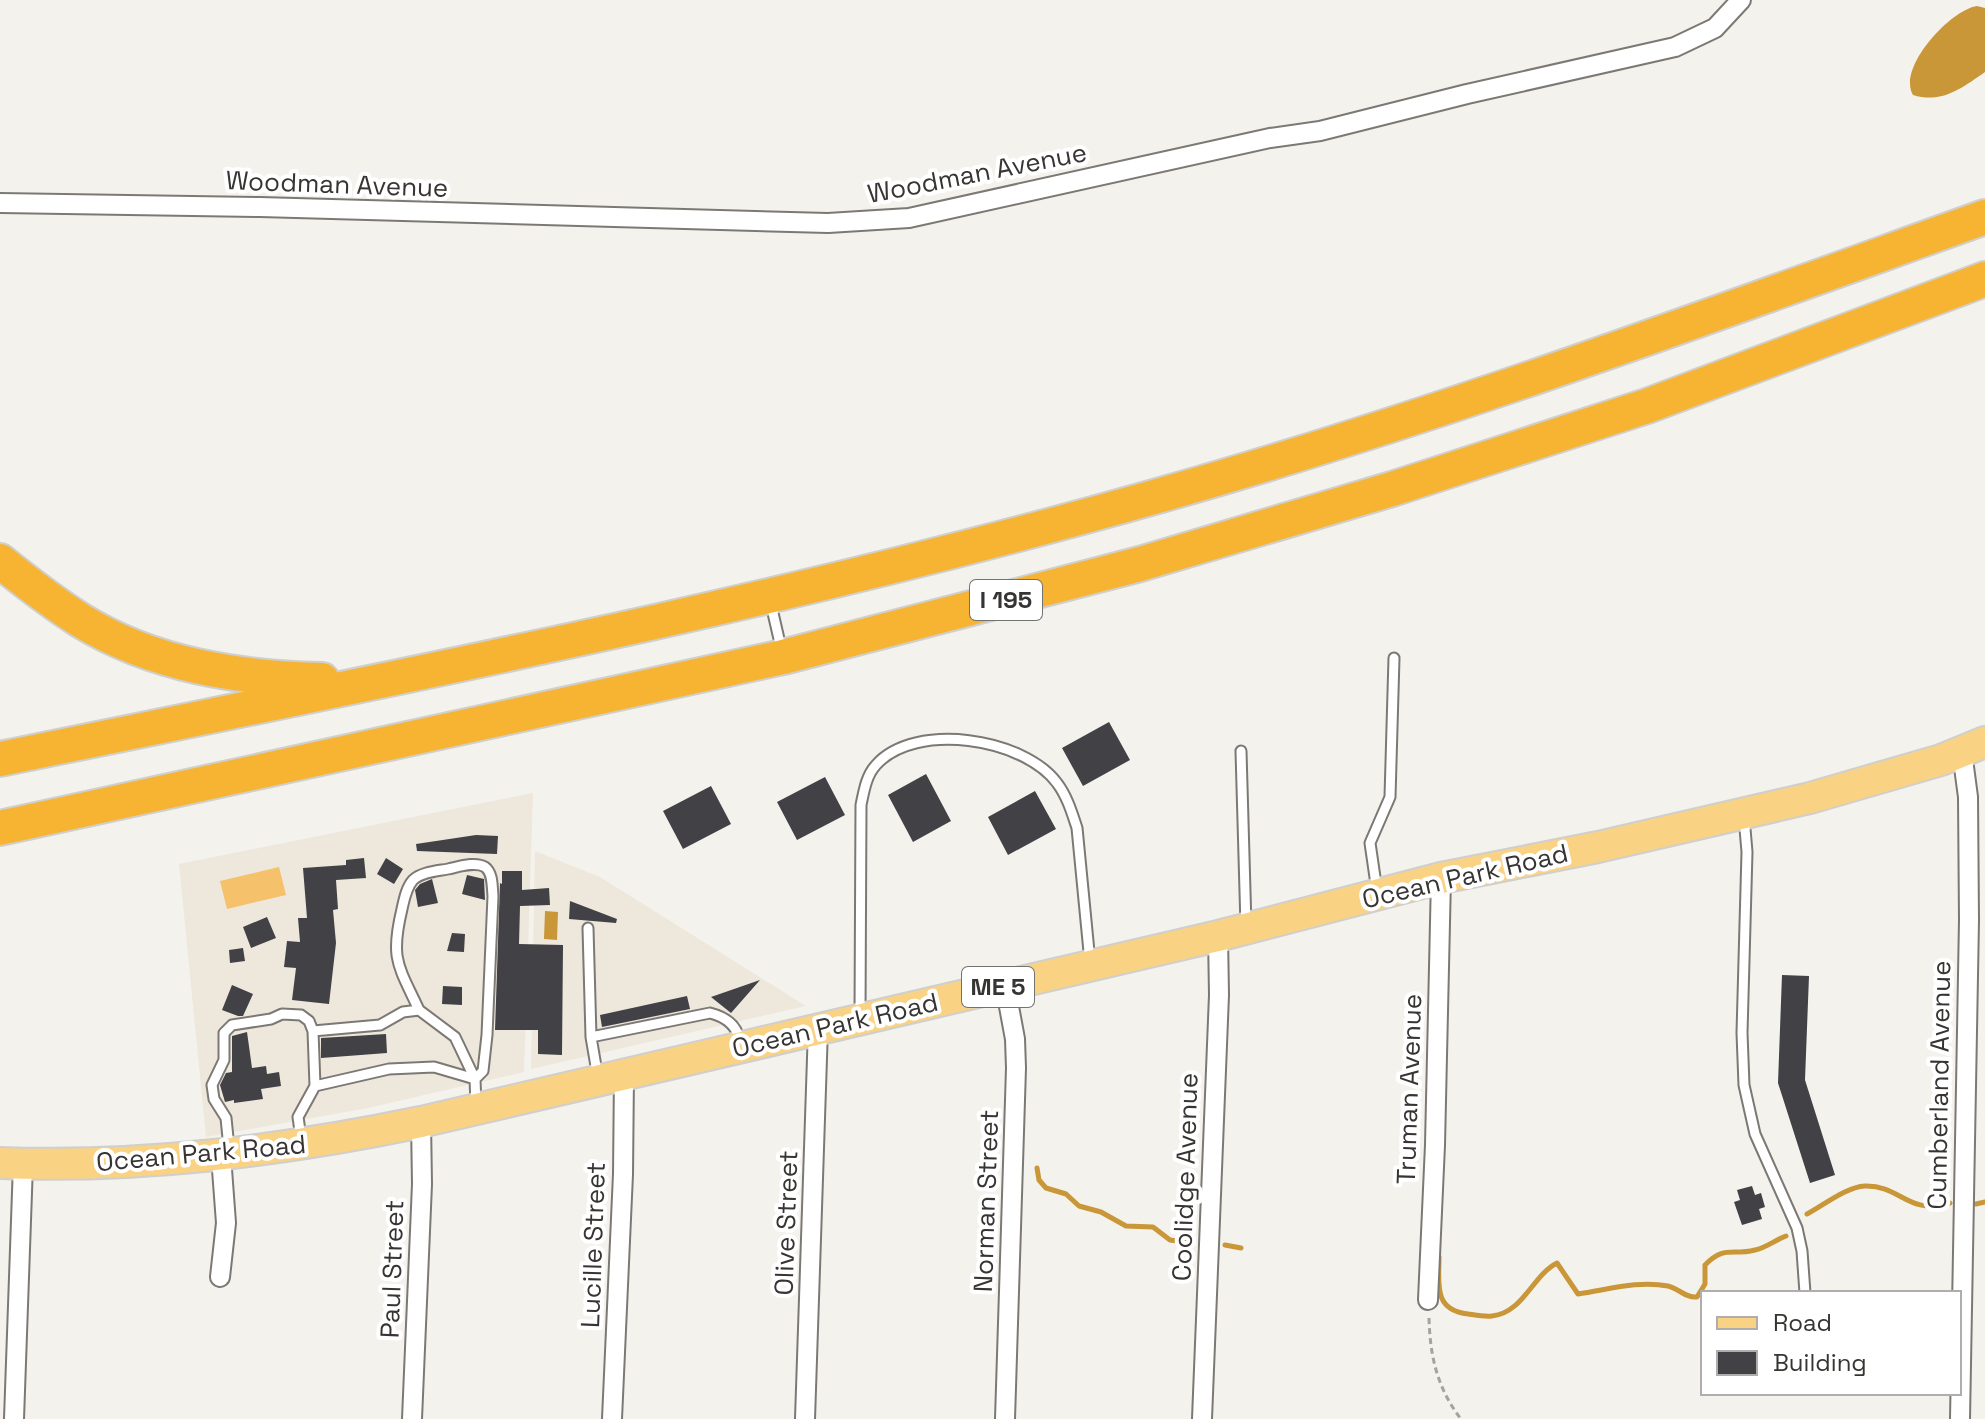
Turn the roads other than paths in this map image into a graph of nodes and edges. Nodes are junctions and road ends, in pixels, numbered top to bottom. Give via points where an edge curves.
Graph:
1 (1741, 0) edge
2 (0, 203) edge
3 (1985, 217) edge
4 (1985, 279) edge
5 (0, 561) edge
6 (770, 597) junction
7 (783, 657) junction
8 (1394, 658) dead end
9 (379, 681) junction
10 (1974, 747) edge
11 (1241, 751) dead end
12 (0, 759) edge
13 (1743, 814) junction
14 (0, 828) edge
15 (1441, 878) junction
16 (1378, 894) junction
17 (588, 928) dead end
18 (1232, 933) junction
19 (1090, 965) junction
20 (1005, 985) junction
21 (419, 1010) junction
22 (860, 1019) junction
23 (818, 1028) junction
24 (313, 1031) junction
25 (591, 1037) junction
26 (741, 1047) junction
27 (611, 1077) junction
28 (315, 1086) junction
29 (476, 1094) junction
30 (421, 1122) junction
31 (301, 1145) junction
32 (226, 1155) junction
33 (12, 1163) edge
34 (220, 1277) dead end
35 (1805, 1291) edge
36 (1428, 1300) road end
37 (1961, 1364) edge
38 (1960, 1395) edge
39 (14, 1419) edge
40 (412, 1419) edge
41 (612, 1419) edge
42 (805, 1419) edge
43 (1005, 1419) edge
44 (1202, 1419) edge
45 (1960, 1419) edge

1 - 2 street, Woodman Avenue via 1715,28 1675,47 1320,131 909,218 828,223
3 - 6 highway, I 195 via 1393,425 1165,494
4 - 7 highway, I 195 via 1647,406 1392,489 1140,564
5 - 9 highway via 83,622 165,658 240,675
6 - 7 lane
6 - 9 highway, I 195
7 - 14 highway, I 195
8 - 16 lane via 1390,797 1370,843
9 - 12 highway, I 195
10 - 13 main road, Ocean Park Road / ME 5 via 1876,780
10 - 37 street, Cumberland Avenue via 1968,797
11 - 18 lane
13 - 15 main road, Ocean Park Road / ME 5
13 - 35 lane via 1744,1085 1755,1134 1797,1228
15 - 16 main road, Ocean Park Road / ME 5
15 - 36 street, Truman Avenue
16 - 18 main road, Ocean Park Road / ME 5
17 - 25 lane
18 - 19 main road, Ocean Park Road / ME 5
18 - 44 street, Coolidge Avenue via 1219,995
19 - 20 main road, Ocean Park Road / ME 5
19 - 22 lane via 1077,828 1056,781 1001,748 959,739 916,743 876,765 861,805
20 - 22 main road, Ocean Park Road / ME 5
20 - 43 street, Norman Street via 1016,1068
21 - 24 lane via 380,1025
21 - 29 lane via 455,1037
21 - 29 lane via 395,955 406,892 425,873 461,866 486,868 493,896 487,1035
22 - 23 main road, Ocean Park Road / ME 5
23 - 26 main road, Ocean Park Road / ME 5
23 - 42 street, Olive Street
24 - 28 lane
24 - 32 lane via 296,1013 226,1029 224,1060 212,1085 226,1118
25 - 26 lane via 710,1013 736,1027
25 - 27 lane
26 - 27 main road, Ocean Park Road / ME 5
27 - 29 main road, Ocean Park Road / ME 5
27 - 41 street, Lucille Street via 623,1174
28 - 29 lane via 389,1069 434,1067
28 - 31 lane via 298,1117
29 - 30 main road, Ocean Park Road / ME 5
30 - 31 main road, Ocean Park Road / ME 5
30 - 40 street, Paul Street
31 - 32 main road, Ocean Park Road / ME 5
32 - 33 main road, Ocean Park Road / ME 5 via 126,1163
32 - 34 street
33 - 39 street
38 - 45 street, Cumberland Avenue

